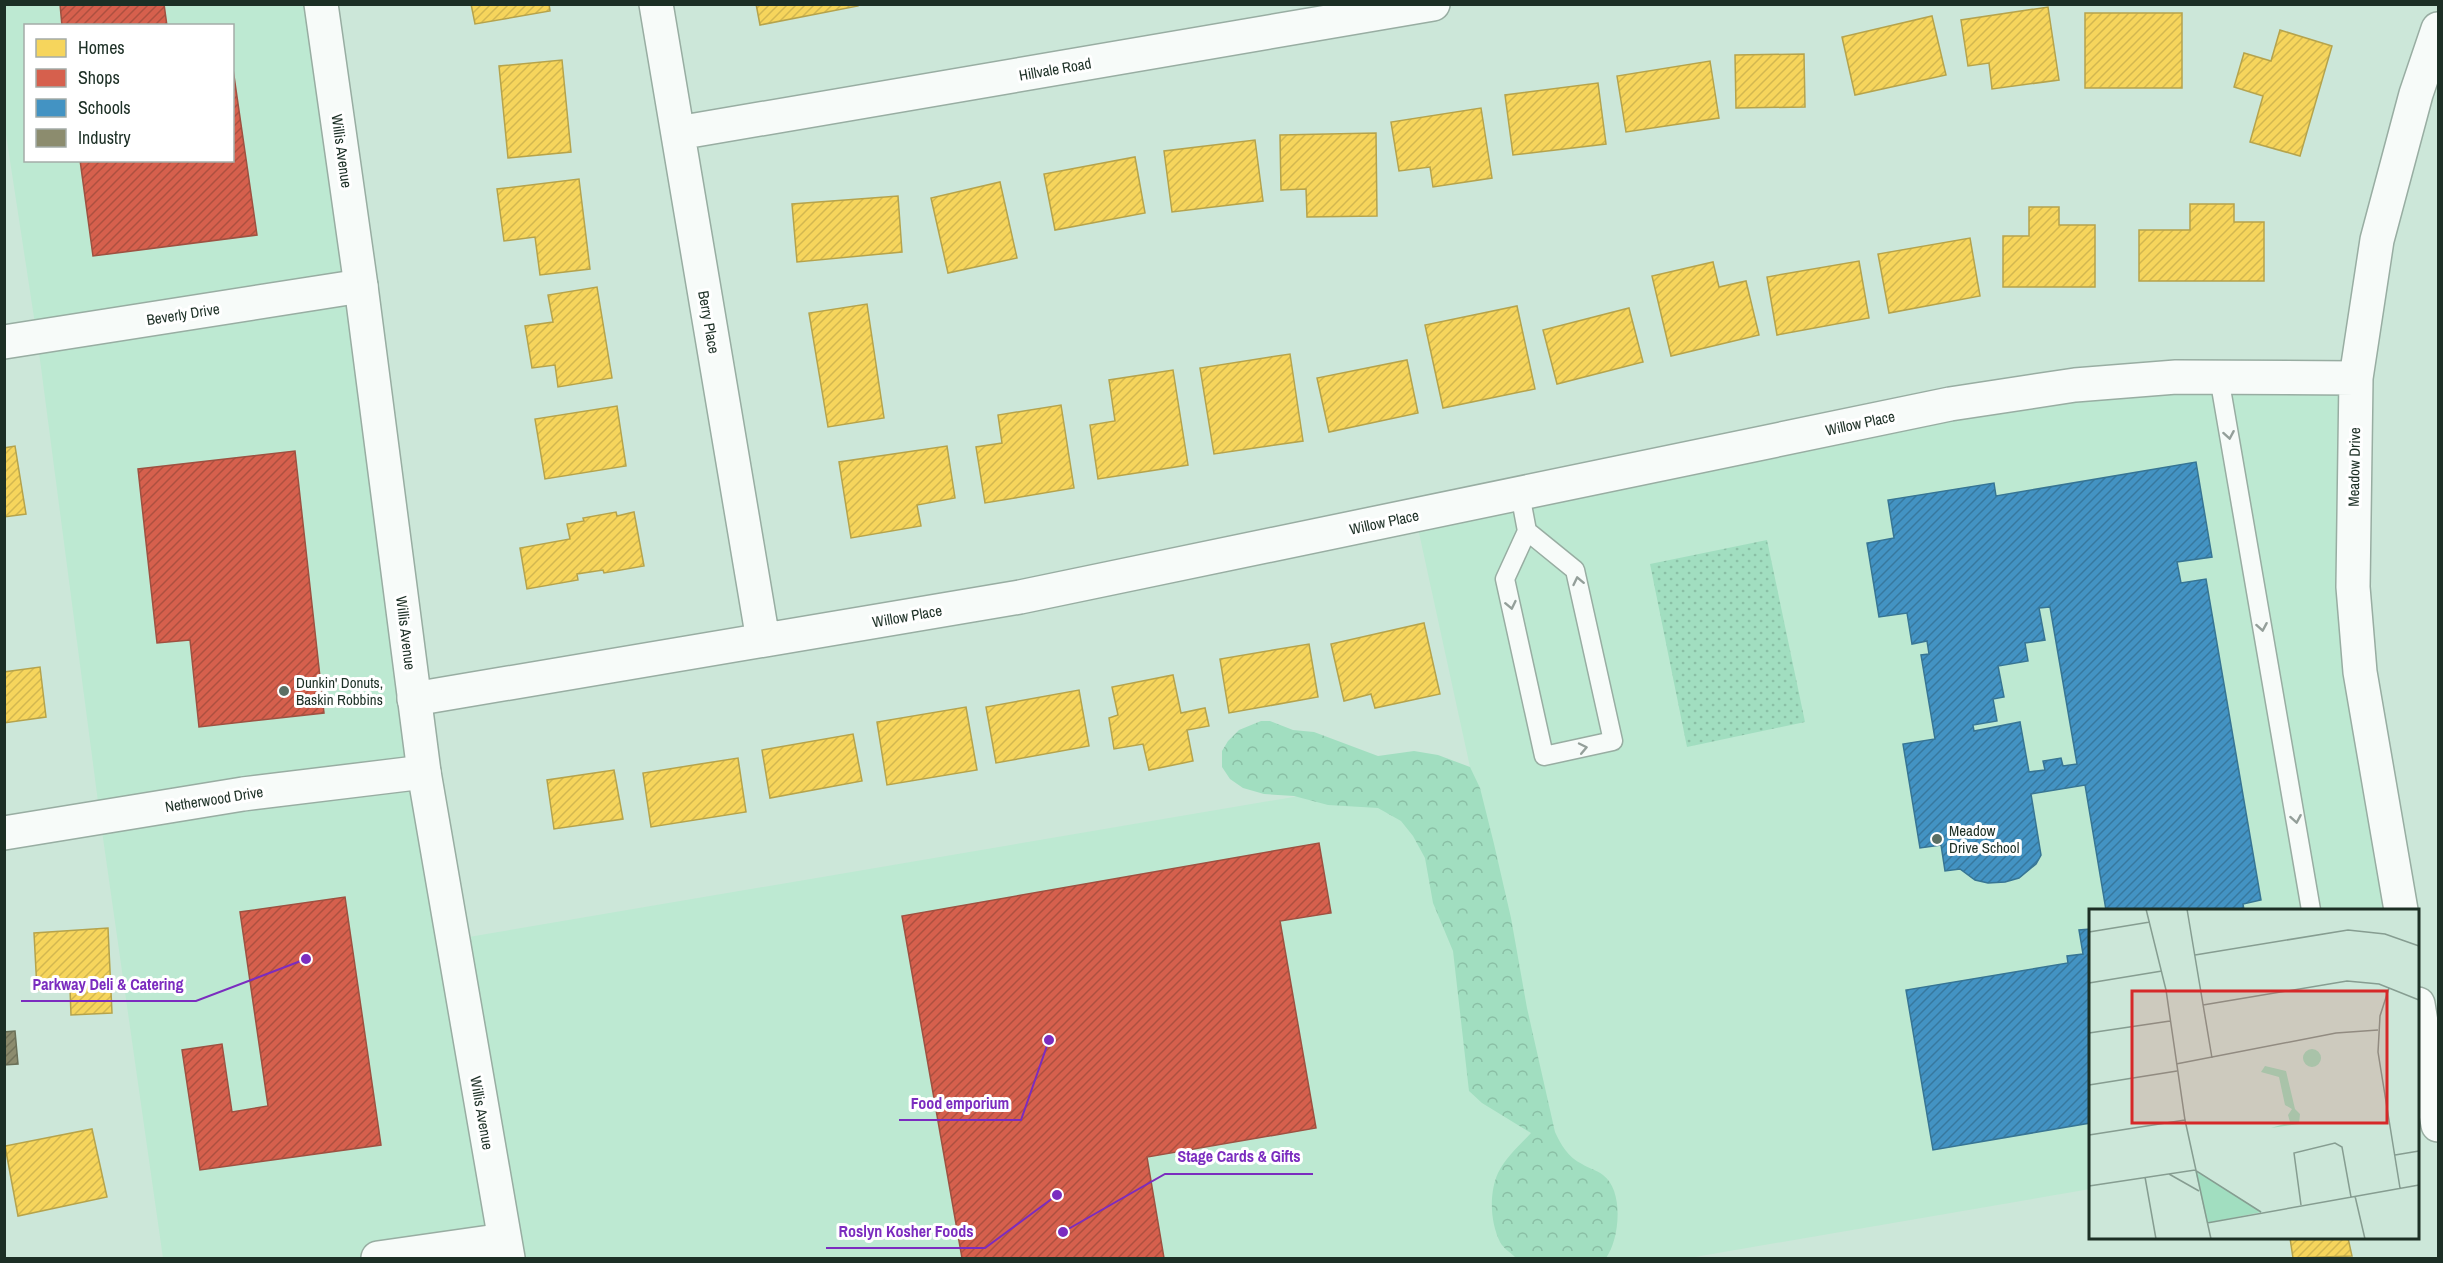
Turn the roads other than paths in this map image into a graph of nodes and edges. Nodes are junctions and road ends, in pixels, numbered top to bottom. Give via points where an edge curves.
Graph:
1 (321, 4) edge
2 (656, 4) edge
3 (1432, 4) edge
4 (2439, 29) edge
5 (678, 133) junction
6 (361, 286) junction
7 (4, 342) edge
8 (2219, 378) junction
9 (2356, 378) junction
10 (1520, 494) junction
11 (1527, 531) junction
12 (763, 640) junction
13 (414, 699) junction
14 (424, 772) junction
15 (4, 832) edge
16 (2311, 909) edge
17 (2401, 909) edge
18 (2419, 1016) edge
19 (2425, 1087) edge
20 (2439, 1125) edge
21 (506, 1249) edge
22 (390, 1258) edge

1 - 6 street, Willis Avenue
2 - 5 street, Berry Place
3 - 5 street, Hillvale Road
4 - 9 street, Meadow Drive via 2416,94 2377,240
5 - 12 street, Berry Place
6 - 7 street, Beverly Drive
6 - 13 street, Willis Avenue
8 - 9 street, Willow Place
8 - 10 street, Willow Place via 2075,385 1950,404
8 -> 16 lane
9 - 17 street, Meadow Drive via 2354,608 2360,672
10 - 11 lane
10 - 12 street, Willow Place via 1020,597
11 -> 11 lane via 1505,579 1544,756 1613,741 1575,570
12 - 13 street, Willow Place
13 - 14 street, Willis Avenue
14 - 15 street, Netherwood Drive via 243,794
14 - 21 street, Willis Avenue
18 - 19 street
19 - 20 street
21 - 22 street

